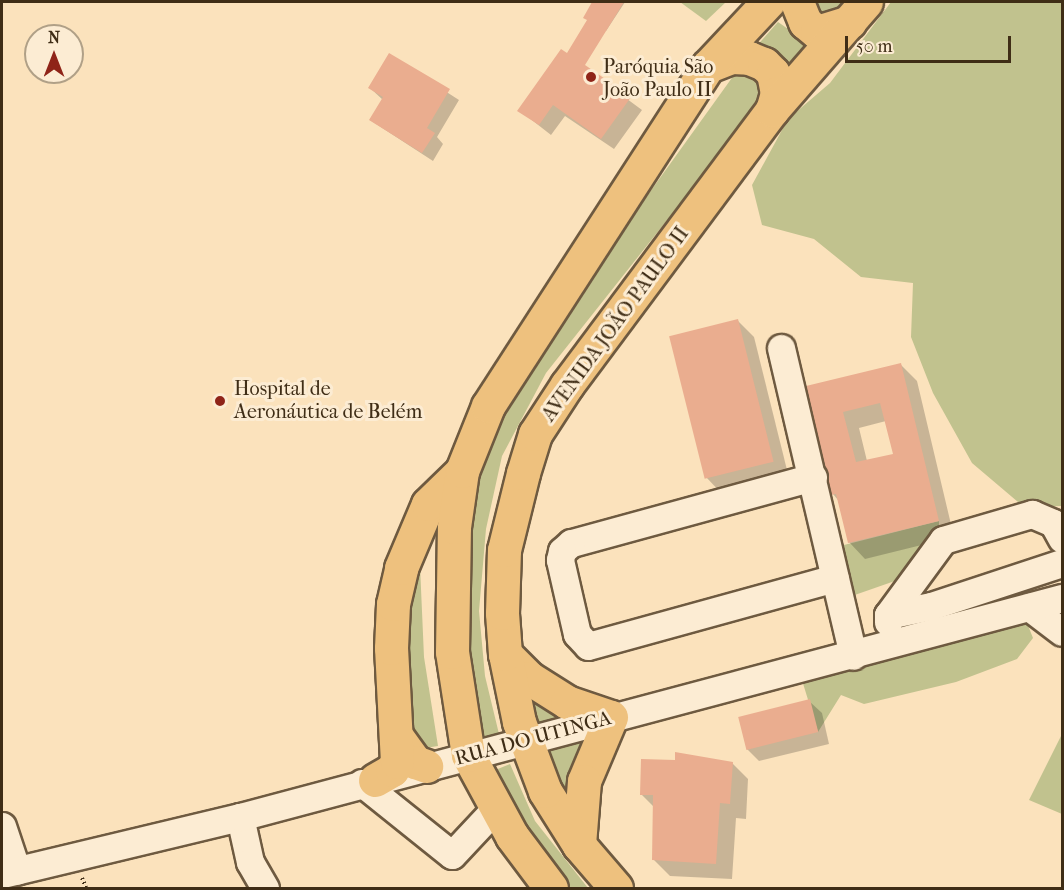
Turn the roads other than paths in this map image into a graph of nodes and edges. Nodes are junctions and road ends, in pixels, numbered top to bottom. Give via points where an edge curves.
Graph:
1 (768, 2) edge
2 (797, 2) edge
3 (857, 12) edge
4 (708, 66) junction
5 (772, 110) junction
6 (781, 348) dead end
7 (462, 471) junction
8 (813, 477) junction
9 (1062, 539) edge
10 (1062, 563) edge
11 (835, 578) junction
12 (1062, 598) edge
13 (1029, 607) junction
14 (888, 615) junction
15 (1062, 632) edge
16 (885, 647) junction
17 (505, 654) junction
18 (853, 656) junction
19 (611, 717) junction
20 (398, 736) junction
21 (524, 741) junction
22 (468, 755) junction
23 (426, 766) junction
24 (369, 782) junction
25 (496, 808) junction
26 (240, 817) junction
27 (2, 826) edge
28 (579, 845) junction
29 (9, 872) edge
30 (265, 888) edge
31 (551, 888) edge
32 (616, 888) edge

1 - 4 main road
2 - 3 main road via 805,22 817,32
3 - 5 main road, AVENIDA JOÃO PAULO II
4 - 5 main road via 732,57 764,64 774,73 777,93
4 - 7 main road via 488,406
5 - 17 main road, AVENIDA JOÃO PAULO II via 535,434 504,550
6 - 8 street
7 - 20 main road via 428,504 401,568 393,603 391,648
7 - 22 main road via 454,527 452,652
8 - 11 street
8 - 11 street via 571,543 562,551 560,560 577,634 588,646
9 - 14 street via 1053,523 1032,514 943,540
10 - 14 street
11 - 18 street
12 - 13 street, RUA DO UTINGA
13 - 15 street
13 - 16 street, RUA DO UTINGA
14 - 16 street
16 - 18 street, RUA DO UTINGA
17 - 19 main road via 529,678 567,702
17 - 21 main road, AVENIDA JOÃO PAULO II
18 - 19 street, RUA DO UTINGA
19 - 21 street, RUA DO UTINGA
19 - 28 main road via 584,782
20 - 23 main road via 415,762
20 - 24 main road via 397,762 392,770
21 - 22 street, RUA DO UTINGA
21 - 28 main road, AVENIDA JOÃO PAULO II via 545,791
22 - 23 street, RUA DO UTINGA
22 - 25 main road
23 - 24 street, RUA DO UTINGA
24 - 25 street via 452,855
24 - 26 street, RUA DO UTINGA
25 - 31 main road
26 - 29 street, RUA DO UTINGA
26 - 30 street via 250,862
27 - 29 street
28 - 32 main road, AVENIDA JOÃO PAULO II

